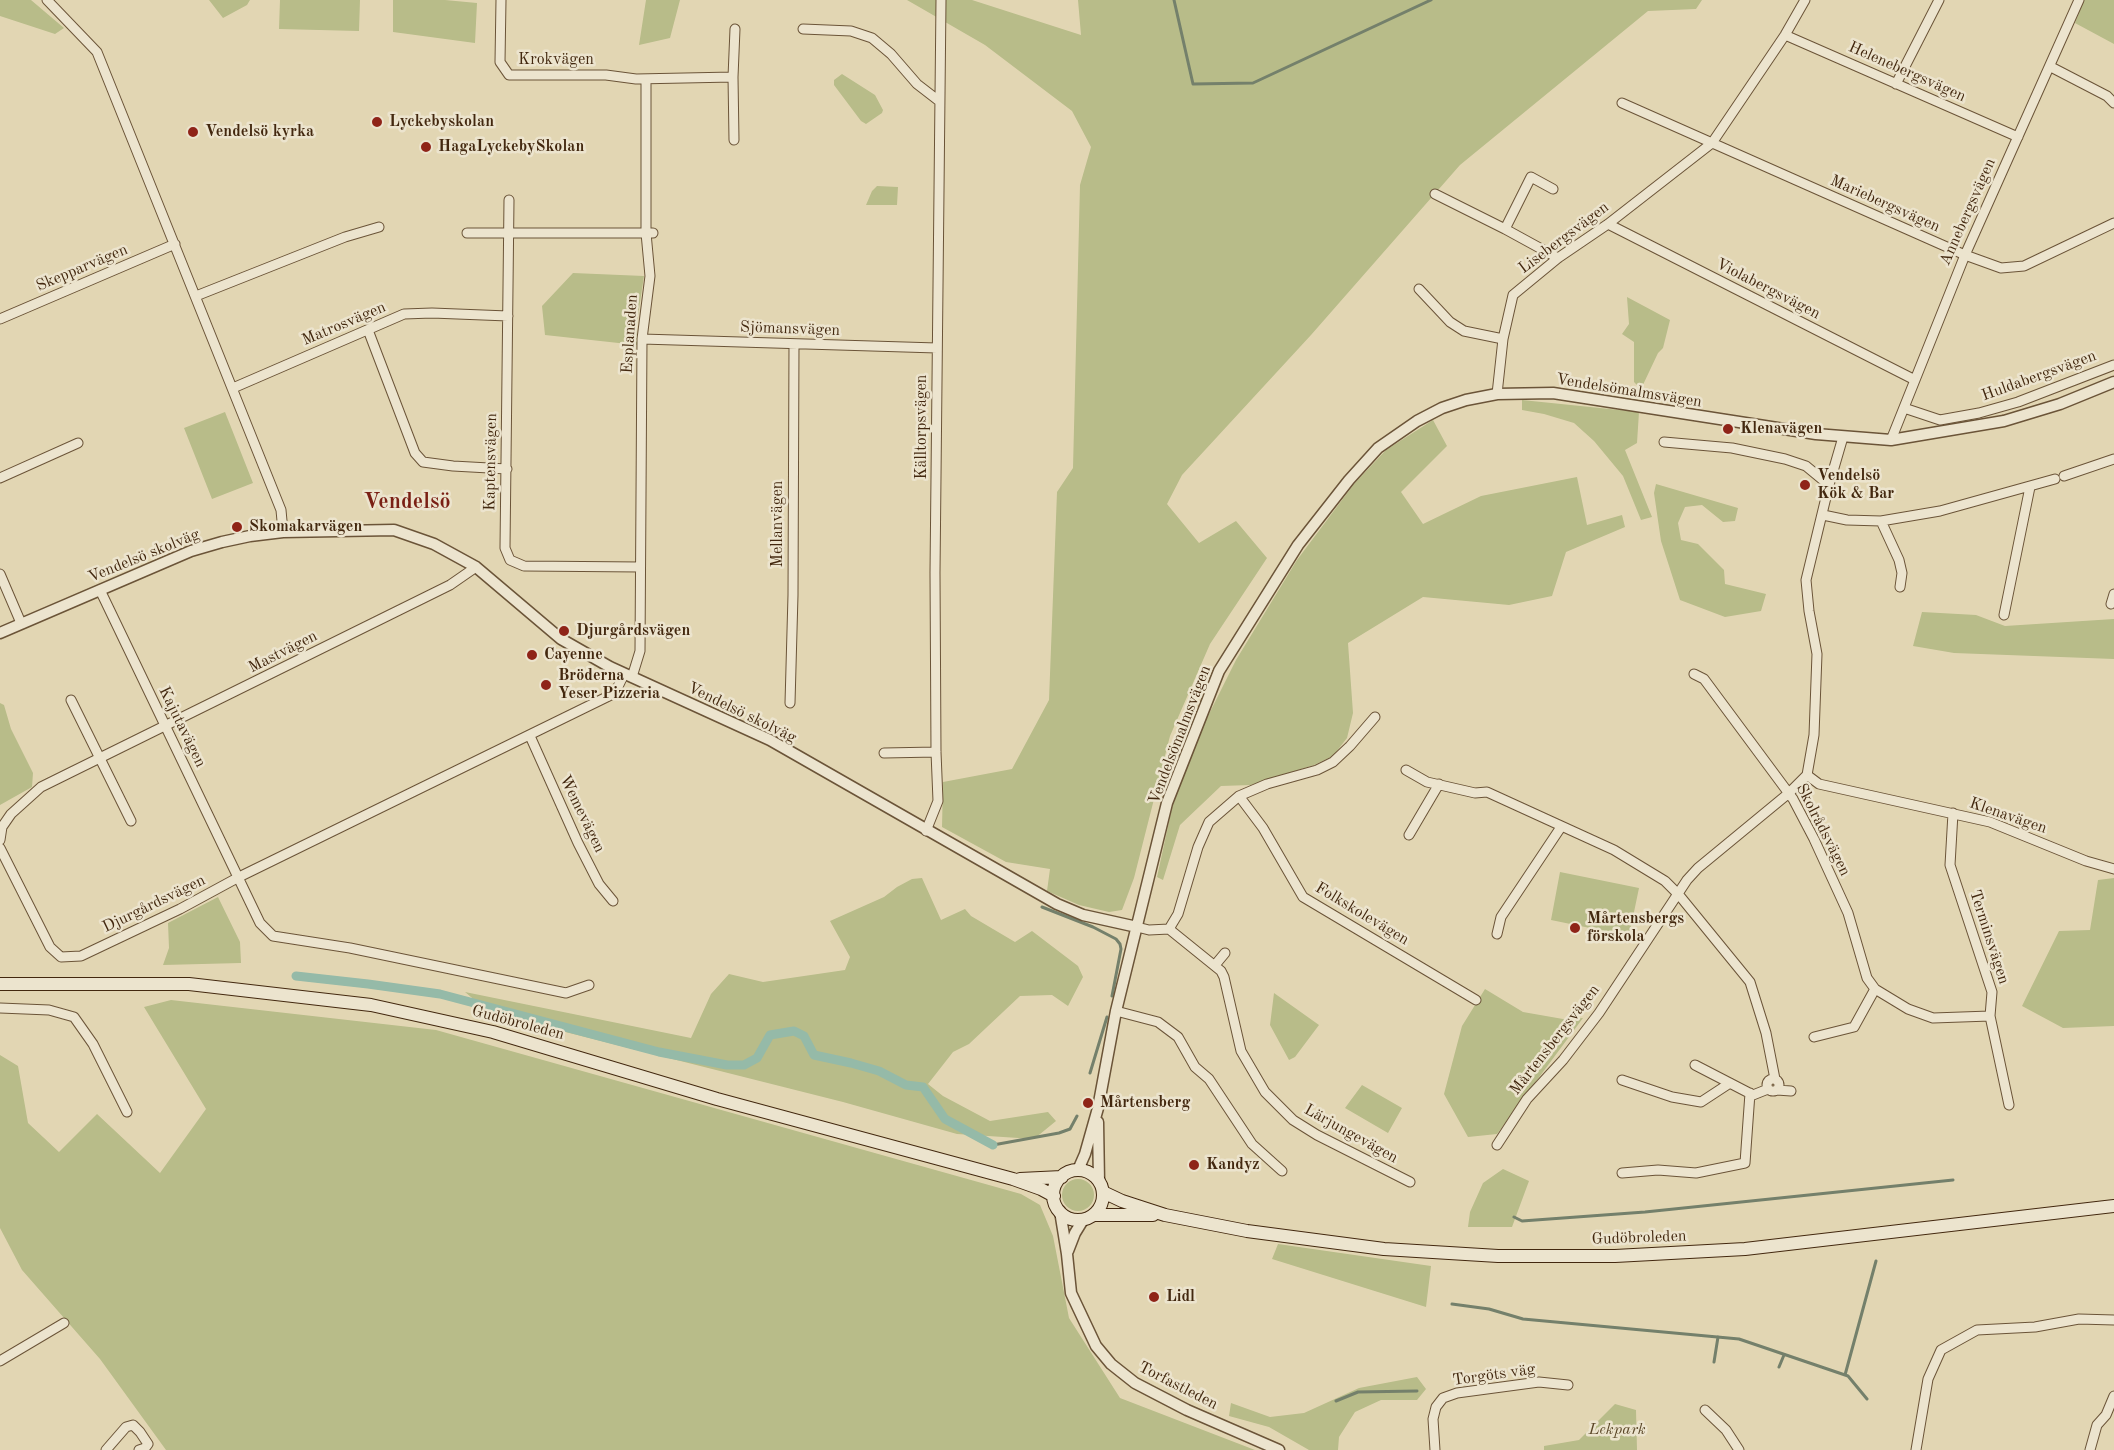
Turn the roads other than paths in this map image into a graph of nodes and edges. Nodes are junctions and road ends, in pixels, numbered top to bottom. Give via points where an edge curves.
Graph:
1 (47, 0) edge
2 (501, 0) edge
3 (941, 0) edge
4 (1805, 0) edge
5 (1939, 0) edge
6 (2079, 0) edge
7 (735, 29) dead end
8 (803, 29) dead end
9 (1785, 35) junction
10 (2050, 67) junction
11 (733, 78) junction
12 (646, 79) junction
13 (1896, 84) junction
14 (939, 101) junction
15 (1622, 103) dead end
16 (2114, 103) edge
17 (2018, 137) junction
18 (734, 140) dead end
19 (1712, 143) junction
20 (1552, 189) dead end
21 (1435, 194) dead end
22 (509, 200) dead end
23 (2114, 223) edge
24 (1608, 224) junction
25 (379, 227) dead end
26 (1505, 229) junction
27 (509, 232) junction
28 (649, 232) junction
29 (466, 233) dead end
30 (175, 244) junction
31 (1965, 255) junction
32 (1558, 258) junction
33 (1419, 289) dead end
34 (196, 296) junction
35 (508, 316) junction
36 (0, 319) edge
37 (368, 330) junction
38 (642, 339) junction
39 (1503, 339) junction
40 (794, 344) junction
41 (937, 348) junction
42 (2114, 365) edge
43 (1915, 380) junction
44 (2114, 381) edge
45 (233, 388) junction
46 (1497, 394) junction
47 (1904, 408) junction
48 (1843, 437) junction
49 (1891, 440) junction
50 (1664, 442) dead end
51 (78, 443) dead end
52 (2114, 459) edge
53 (507, 469) junction
54 (0, 478) edge
55 (1828, 485) junction
56 (2030, 487) junction
57 (1823, 515) junction
58 (1881, 521) junction
59 (283, 532) junction
60 (476, 567) junction
61 (640, 567) junction
62 (0, 574) edge
63 (1900, 587) dead end
64 (101, 594) junction
65 (2114, 594) edge
66 (2111, 604) dead end
67 (2004, 615) dead end
68 (21, 623) junction
69 (0, 633) edge
70 (1694, 674) dead end
71 (628, 676) junction
72 (70, 699) dead end
73 (790, 703) dead end
74 (1375, 717) dead end
75 (166, 727) junction
76 (530, 736) junction
77 (936, 752) junction
78 (884, 753) dead end
79 (100, 758) junction
80 (1406, 771) dead end
81 (1807, 775) junction
82 (1439, 784) junction
83 (1789, 793) junction
84 (1239, 796) junction
85 (1953, 813) junction
86 (131, 821) dead end
87 (1561, 827) junction
88 (926, 831) junction
89 (1409, 835) dead end
90 (0, 840) edge
91 (0, 848) edge
92 (2114, 869) edge
93 (2114, 874) edge
94 (239, 877) junction
95 (1679, 895) junction
96 (613, 901) dead end
97 (1137, 927) junction
98 (1169, 929) junction
99 (1497, 934) dead end
100 (1225, 953) dead end
101 (1215, 965) junction
102 (0, 984) edge
103 (589, 985) dead end
104 (1875, 989) junction
105 (1476, 1000) dead end
106 (0, 1008) edge
107 (1116, 1011) junction
108 (1990, 1016) junction
109 (1814, 1037) dead end
110 (1695, 1065) dead end
111 (1221, 1075) dead end
112 (1209, 1079) junction
113 (1622, 1080) dead end
114 (1730, 1083) junction
115 (1772, 1090) junction
116 (1791, 1091) dead end
117 (1750, 1093) junction
118 (2009, 1105) dead end
119 (1098, 1108) junction
120 (127, 1113) dead end
121 (1497, 1145) dead end
122 (1078, 1170) junction
123 (1282, 1171) dead end
124 (1622, 1173) dead end
125 (1062, 1177) junction
126 (1013, 1179) junction
127 (1410, 1182) dead end
128 (1101, 1187) junction
129 (1054, 1196) junction
130 (2114, 1206) edge
131 (1060, 1211) junction
132 (1165, 1215) junction
133 (1088, 1217) junction
134 (1067, 1254) junction
135 (2114, 1320) edge
136 (64, 1323) dead end
137 (0, 1361) edge
138 (1568, 1385) dead end
139 (2114, 1396) edge
140 (1705, 1410) dead end
141 (106, 1450) edge
142 (139, 1450) edge
143 (1279, 1450) edge
144 (1435, 1450) edge
145 (1739, 1450) edge
146 (1916, 1450) edge
147 (2090, 1450) edge

1 - 30 street via 97,52
2 - 12 street, Krokvägen via 500,62 509,75
3 - 14 street, Källtorpsvägen
4 - 9 street, Lisebergsvägen
5 - 13 street
6 - 10 street, Annebergsvägen
7 - 11 street
8 - 14 street via 851,31 872,38
9 - 13 street, Helenebergsvägen
9 - 19 street, Lisebergsvägen
10 - 16 street via 2108,96
10 - 17 street, Annebergsvägen
11 - 12 street
11 - 18 street
12 - 28 street, Esplanaden
13 - 17 street, Helenebergsvägen
14 - 41 street, Källtorpsvägen
15 - 19 street
17 - 31 street, Annebergsvägen
19 - 24 street, Lisebergsvägen
19 - 31 street, Mariebergsvägen
20 - 26 street via 1531,177
21 - 26 street
22 - 27 street, Kaptensvägen
23 - 31 street, Mariebergsvägen via 2024,266 2001,268
24 - 32 street, Lisebergsvägen
24 - 43 street, Violabergsvägen
25 - 34 street
26 - 32 street
27 - 28 street
27 - 29 street
27 - 35 street, Kaptensvägen
28 - 38 street, Esplanaden via 650,276
30 - 34 street
30 - 36 street, Skepparvägen
31 - 43 street, Annebergsvägen
32 - 39 street, Lisebergsvägen via 1513,295
33 - 39 street via 1464,331
34 - 45 street
35 - 37 street, Matrosvägen via 404,315
35 - 53 street, Kaptensvägen
37 - 45 street, Matrosvägen
37 - 53 street via 415,453 423,462
38 - 40 street, Sjömansvägen
38 - 61 street, Esplanaden
39 - 46 street, Lisebergsvägen
40 - 41 street, Sjömansvägen
40 - 73 street, Mellanvägen
41 - 77 street, Källtorpsvägen
42 - 47 street, Huldabergsvägen via 1979,413 1940,420
43 - 47 street, Annebergsvägen
44 - 49 street, Vendelsömalmsvägen via 2060,404 2004,421
45 - 59 street via 281,510
46 - 48 street, Vendelsömalmsvägen via 1553,393
46 - 97 street, Vendelsömalmsvägen via 1442,408 1378,448 1298,545 1219,671 1167,803
47 - 49 street, Annebergsvägen
48 - 49 street, Vendelsömalmsvägen
48 - 55 street
50 - 55 street via 1732,448 1785,459 1806,466
51 - 54 street
52 - 56 street
53 - 61 street, Kaptensvägen via 505,548 510,560 524,566
55 - 57 street
56 - 58 street via 1940,511
56 - 67 street
57 - 58 street
57 - 81 street via 1806,580 1817,654 1814,735
58 - 63 street via 1899,560
59 - 60 street, Vendelsö skolväg via 394,530 434,544
59 - 64 street, Vendelsö skolväg via 191,551
60 - 71 street, Vendelsö skolväg via 561,639
60 - 75 street, Mastvägen via 450,585
61 - 71 street, Esplanaden via 640,651
62 - 68 street
64 - 68 street, Vendelsö skolväg
64 - 75 street, Kajutavägen
65 - 66 street
68 - 69 street, Vendelsö skolväg
70 - 83 street, Skolrådsvägen via 1704,679
71 - 76 street, Djurgårdsvägen via 615,693
71 - 88 street, Vendelsö skolväg via 770,740
72 - 79 street
74 - 84 street via 1333,762
75 - 79 street, Mastvägen
75 - 94 street, Kajutavägen
76 - 94 street, Djurgårdsvägen
76 - 96 street, Wemevägen via 598,884
77 - 78 street
77 - 88 street, Källtorpsvägen via 938,801
79 - 86 street
79 - 90 street, Mastvägen via 41,787 11,814 2,827
80 - 82 street
81 - 83 street, Mårtensbergsvägen
81 - 85 street, Klenavägen via 1818,784
82 - 87 street via 1486,792
82 - 89 street
83 - 95 street, Mårtensbergsvägen via 1698,868
83 - 104 street, Skolrådsvägen via 1848,913 1867,978
84 - 98 street via 1209,822 1178,914
84 - 105 street, Folkskolevägen via 1263,828 1303,897
85 - 92 street, Klenavägen via 1990,822
85 - 108 street, Terminsvägen via 1950,865 1992,992
87 - 95 street via 1614,850 1665,881
87 - 99 street via 1501,917
88 - 97 street, Vendelsö skolväg via 1057,904 1083,915
91 - 94 street, Djurgårdsvägen via 50,947 61,957 81,956
92 - 93 street
94 - 103 street via 260,923 273,936 566,993
95 - 115 street via 1750,982 1779,1084
95 - 121 street, Mårtensbergsvägen via 1599,1012 1527,1099
97 - 98 street
97 - 107 street, Vendelsömalmsvägen
98 - 101 street, Lärjungevägen
100 - 101 street
101 - 127 street, Lärjungevägen via 1224,977 1240,1051 1265,1092 1293,1120 1317,1135
102 - 126 main road, Gudöbroleden via 189,984 371,1005 493,1032 717,1099
104 - 108 street via 1933,1018
104 - 109 street via 1854,1027
106 - 120 street via 49,1010 74,1017 93,1044
107 - 112 street via 1158,1022 1179,1037 1196,1067
107 - 119 street, Vendelsömalmsvägen
108 - 118 street, Terminsvägen
110 - 114 street
111 - 112 street
112 - 123 street via 1252,1144
113 - 114 street via 1701,1102
114 - 117 street
115 - 116 street
115 - 117 street
117 - 124 street via 1744,1164 1696,1173
119 - 122 street, Vendelsömalmsvägen
119 - 128 street, Vendelsömalmsvägen
122 - 125 main road
122 - 128 main road via 1093,1175
125 - 126 main road, Gudöbroleden
125 - 129 main road
126 - 129 main road, Gudöbroleden
128 - 132 main road, Gudöbroleden via 1122,1202
128 - 133 main road via 1100,1208
129 - 131 main road
130 - 132 main road, Gudöbroleden via 1782,1245 1615,1256 1498,1256 1384,1249 1257,1233
131 - 133 main road via 1066,1216
131 - 134 street, Torfastleden
132 - 133 main road, Gudöbroleden
133 - 134 street, Torfastleden via 1075,1233
134 - 143 street, Torfastleden via 1071,1293 1096,1346 1111,1364 1135,1383 1187,1410
135 - 146 street via 2079,1319 2035,1327 1977,1330 1941,1350 1928,1379
136 - 137 street
138 - 144 street, Torgöts väg via 1539,1382 1443,1398 1433,1419
139 - 147 street via 2097,1425
140 - 145 street via 1726,1430
141 - 142 street via 133,1425 148,1444

